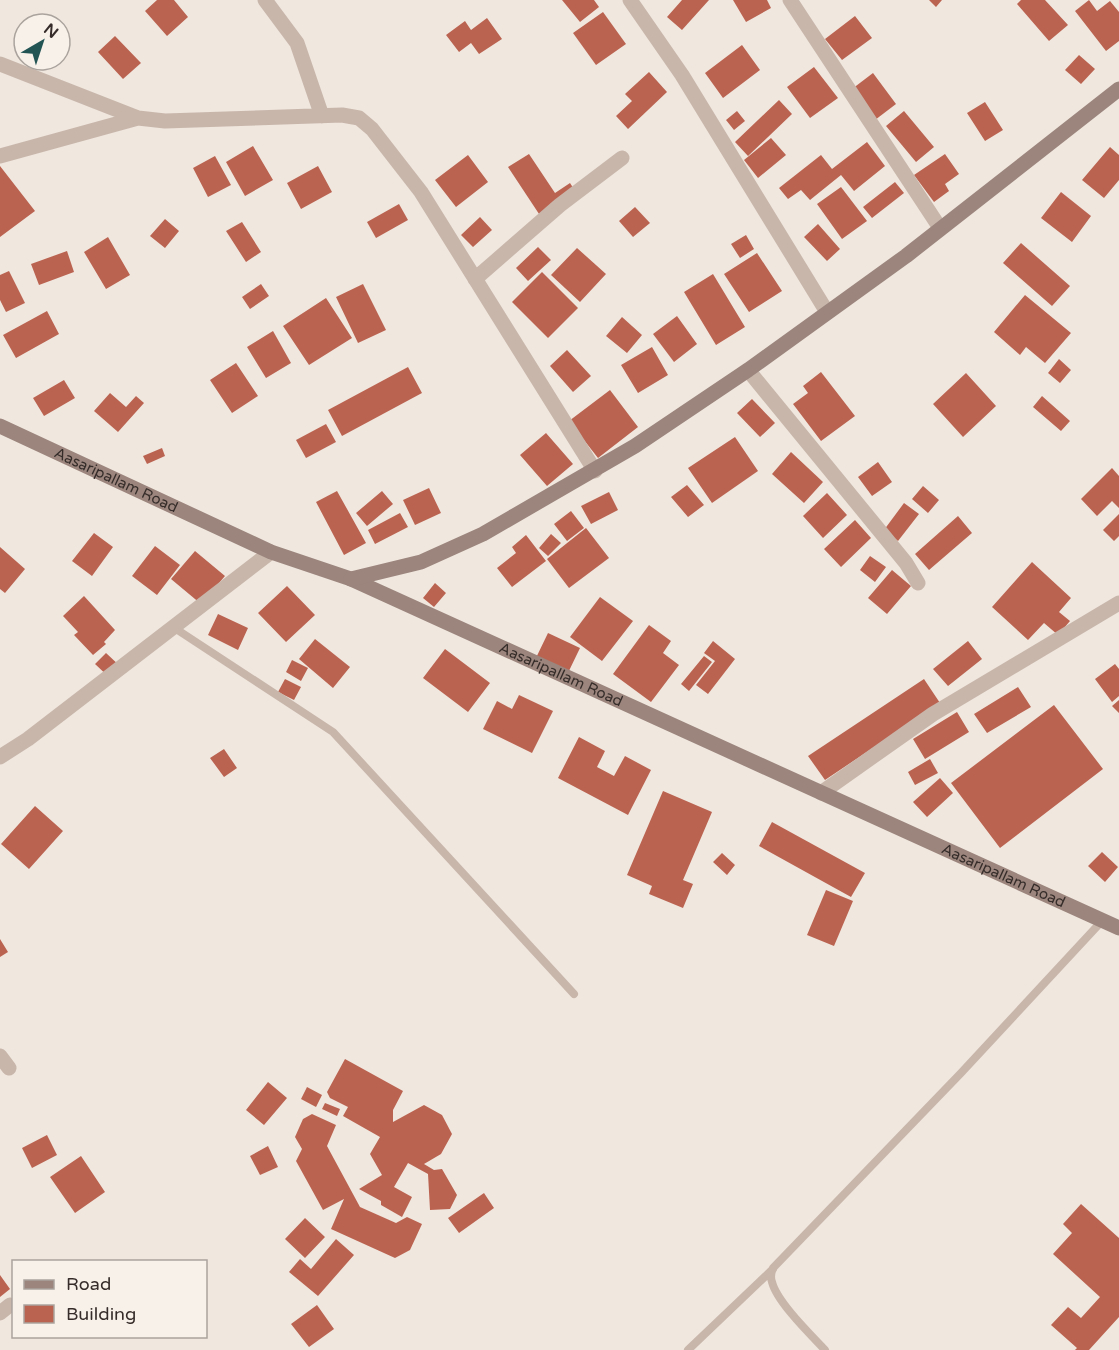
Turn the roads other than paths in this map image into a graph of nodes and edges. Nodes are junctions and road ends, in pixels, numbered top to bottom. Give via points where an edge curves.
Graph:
1 (265, 0) edge
2 (630, 0) edge
3 (796, 2) edge
4 (0, 64) edge
5 (1119, 89) edge
6 (322, 116) junction
7 (138, 118) junction
8 (0, 156) edge
9 (622, 158) dead end
10 (940, 228) junction
11 (475, 279) junction
12 (827, 312) junction
13 (748, 370) junction
14 (0, 426) edge
15 (595, 471) junction
16 (271, 552) junction
17 (351, 579) junction
18 (918, 583) dead end
19 (1119, 603) edge
20 (173, 627) junction
21 (0, 758) edge
22 (821, 793) junction
23 (1102, 921) junction
24 (1119, 928) edge
25 (574, 994) dead end
26 (773, 1268) junction
27 (688, 1350) edge
28 (825, 1350) edge

1 - 6 street via 297,43
2 - 12 street via 682,75
3 - 10 street
4 - 7 street
5 - 10 main road
6 - 7 street via 165,122
6 - 11 street via 359,118 372,129 421,192
7 - 8 street
9 - 11 street via 560,205
10 - 12 main road
11 - 15 street
12 - 13 main road
13 - 15 main road
13 - 18 street via 906,563
14 - 16 main road, Aasaripallam Road
15 - 17 main road via 483,534 421,562
16 - 17 main road, Aasaripallam Road
16 - 20 street
17 - 22 main road, Aasaripallam Road
19 - 22 street via 933,714
20 - 21 street
20 - 25 lane via 333,732
22 - 23 main road, Aasaripallam Road
23 - 24 main road, Aasaripallam Road
23 - 26 lane
26 - 27 lane
26 - 28 lane via 775,1289

